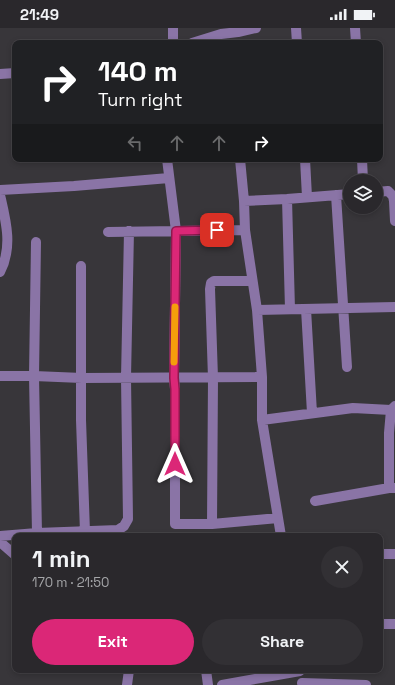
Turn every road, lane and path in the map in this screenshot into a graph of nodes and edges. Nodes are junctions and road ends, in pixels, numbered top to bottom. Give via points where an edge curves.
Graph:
1 (173, 28) edge
2 (256, 28) edge
3 (296, 28) edge
4 (355, 28) edge
5 (238, 30) edge
6 (222, 38) edge
7 (173, 40) edge
8 (210, 40) edge
9 (297, 40) edge
10 (356, 40) edge
11 (12, 73) edge
12 (0, 74) edge
13 (167, 162) edge
14 (240, 162) edge
15 (305, 162) edge
16 (362, 162) edge
17 (363, 174) edge
18 (169, 178) junction
19 (0, 190) edge
20 (383, 191) edge
21 (343, 194) edge
22 (0, 195) edge
23 (336, 195) junction
24 (307, 197) junction
25 (287, 199) junction
26 (244, 201) junction
27 (395, 221) edge
28 (3, 224) edge
29 (245, 230) junction
30 (129, 231) junction
31 (176, 231) junction
32 (108, 232) dead end
33 (36, 242) dead end
34 (81, 266) dead end
35 (0, 272) edge
36 (252, 281) junction
37 (395, 307) edge
38 (344, 308) junction
39 (290, 309) junction
40 (306, 309) junction
41 (257, 310) junction
42 (347, 367) dead end
43 (0, 376) edge
44 (34, 376) junction
45 (262, 377) junction
46 (82, 378) junction
47 (126, 378) junction
48 (174, 378) junction
49 (213, 378) junction
50 (393, 408) edge
51 (312, 413) junction
52 (262, 420) junction
53 (392, 445) edge
54 (392, 488) edge
55 (315, 501) dead end
56 (278, 518) junction
57 (212, 524) junction
58 (85, 532) junction
59 (37, 533) joint
60 (280, 533) edge
61 (12, 535) edge
62 (0, 536) edge
63 (0, 542) edge
64 (12, 552) edge
65 (383, 554) edge
66 (395, 554) edge
67 (383, 624) edge
68 (395, 624) edge
69 (129, 673) edge
70 (206, 673) edge
71 (289, 673) edge
72 (300, 673) edge
73 (302, 684) edge
74 (127, 685) edge
75 (208, 685) edge
76 (222, 685) edge
77 (366, 685) edge

1 - 7 street
2 - 5 street
3 - 9 street
4 - 10 street
5 - 6 street
6 - 8 street
11 - 12 street
13 - 18 street
14 - 26 street
15 - 24 street
16 - 17 street
18 - 19 street
18 - 31 street
20 - 27 street via 388,191 393,196
21 - 23 street
22 - 28 street
23 - 24 street
23 - 38 street
24 - 25 street
25 - 26 street
25 - 39 street
26 - 29 street
28 - 35 street via 8,247
29 - 31 street
29 - 36 street
30 - 31 street
30 - 32 street
30 - 47 street
31 - 48 street
33 - 44 street
34 - 46 street
36 - 41 street
36 - 49 street via 211,283
37 - 38 street
38 - 40 street
38 - 42 street
39 - 40 street
39 - 41 street
40 - 51 street
41 - 45 street
43 - 44 street
44 - 46 street
44 - 59 street
45 - 49 street
45 - 52 street
46 - 47 street
46 - 58 street
47 - 48 street
47 - 58 street via 128,519 118,530
48 - 49 street
48 - 57 street via 175,524
49 - 57 street
50 - 51 street via 353,408
50 - 53 street via 389,433
51 - 52 street
52 - 56 street
53 - 54 street
54 - 55 street
56 - 57 street
56 - 60 street
58 - 59 street
61 - 62 street
63 - 64 street
65 - 66 street
67 - 68 street
69 - 74 street
70 - 75 street
71 - 76 street
72 - 73 street
73 - 77 street

